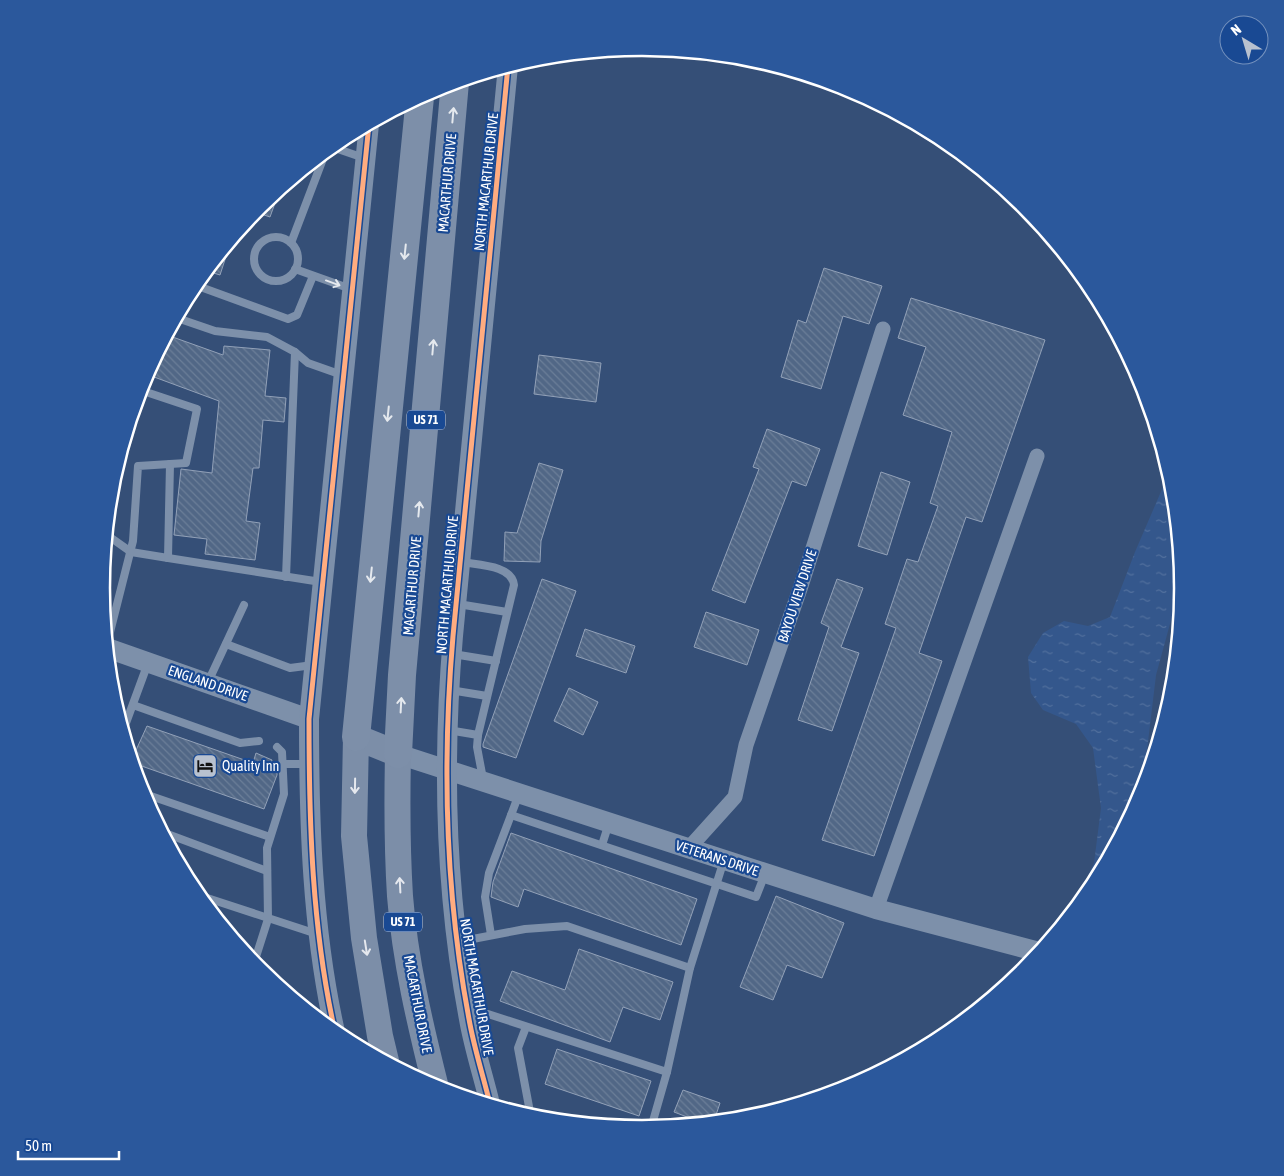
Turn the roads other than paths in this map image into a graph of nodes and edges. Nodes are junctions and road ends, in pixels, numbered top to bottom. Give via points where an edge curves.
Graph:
1 (507, 73) edge
2 (454, 91) edge
3 (419, 106) edge
4 (404, 112) edge
5 (366, 134) edge
6 (341, 150) edge
7 (366, 159) junction
8 (321, 164) edge
9 (410, 204) junction
10 (291, 243) junction
11 (295, 269) junction
12 (313, 276) junction
13 (203, 288) edge
14 (353, 290) junction
15 (182, 320) edge
16 (883, 329) dead end
17 (295, 352) junction
18 (344, 376) junction
19 (148, 393) edge
20 (1037, 456) dead end
21 (170, 464) junction
22 (113, 539) edge
23 (131, 552) junction
24 (168, 558) junction
25 (460, 562) junction
26 (286, 577) junction
27 (324, 583) junction
28 (456, 604) junction
29 (244, 605) dead end
30 (507, 612) junction
31 (112, 628) edge
32 (226, 644) junction
33 (114, 649) edge
34 (451, 654) junction
35 (496, 661) junction
36 (148, 663) junction
37 (315, 665) junction
38 (207, 683) junction
39 (448, 689) junction
40 (487, 696) junction
41 (133, 705) junction
42 (309, 719) junction
43 (127, 721) edge
44 (446, 730) junction
45 (478, 735) junction
46 (356, 737) junction
47 (258, 741) dead end
48 (277, 747) dead end
49 (398, 754) junction
50 (283, 764) junction
51 (309, 764) junction
52 (446, 769) junction
53 (484, 782) junction
54 (519, 794) junction
55 (154, 797) edge
56 (512, 815) junction
57 (609, 823) junction
58 (172, 836) edge
59 (270, 837) junction
60 (602, 845) junction
61 (689, 848) junction
62 (724, 860) junction
63 (267, 872) junction
64 (765, 873) junction
65 (716, 883) junction
66 (211, 900) edge
67 (876, 909) junction
68 (268, 919) junction
69 (319, 935) junction
70 (491, 935) junction
71 (457, 942) junction
72 (1031, 950) edge
73 (257, 955) edge
74 (690, 968) junction
75 (469, 1018) junction
76 (333, 1020) edge
77 (526, 1027) junction
78 (384, 1053) edge
79 (667, 1072) junction
80 (433, 1077) edge
81 (488, 1097) edge
82 (527, 1107) edge
83 (653, 1120) edge

1 - 25 street, NORTH MACARTHUR DRIVE
49 -> 2 highway, MACARTHUR DRIVE / US 71 via 402,675
3 - 9 highway, US 71
4 - 9 highway
5 - 7 street
6 - 7 lane
7 - 14 street
8 - 10 lane
9 -> 46 highway, US 71
10 - 11 lane via 297,256
10 - 11 lane via 279,237 266,239 256,249 254,264 269,280 284,279
11 - 12 lane
12 - 13 lane via 297,315 288,319
12 -> 14 lane
14 - 18 street
15 - 17 lane via 215,331 267,337
16 - 61 street, BAYOU VIEW DRIVE via 801,586 746,745 735,797
17 - 18 lane via 308,363
17 - 26 lane
18 - 27 street
19 - 21 lane via 197,409 186,463
20 - 67 street
21 - 23 lane via 138,466
21 - 24 lane
22 - 23 lane
23 - 24 lane
23 - 31 lane
24 - 26 lane
25 - 28 street, NORTH MACARTHUR DRIVE
25 - 30 lane via 500,569 510,574 514,585
26 - 27 lane
27 - 37 street
28 - 30 lane
28 - 34 street, NORTH MACARTHUR DRIVE
29 - 32 lane
30 - 35 lane
32 - 37 lane via 290,668
32 - 38 lane
33 - 36 street, ENGLAND DRIVE
34 - 35 lane
34 - 39 street, NORTH MACARTHUR DRIVE
35 - 40 lane
36 - 38 street, ENGLAND DRIVE
36 - 41 lane
37 - 42 street
38 - 42 street, ENGLAND DRIVE
39 - 40 lane
39 - 44 street, NORTH MACARTHUR DRIVE
40 - 45 lane
41 - 43 lane
41 - 47 lane via 240,743
42 - 51 street
44 - 45 lane
44 - 52 street, NORTH MACARTHUR DRIVE
45 - 53 lane via 477,747
46 - 49 highway
46 -> 78 highway, US 71 via 354,836 364,938
48 - 50 lane via 282,752
49 - 52 street, VETERANS DRIVE
80 -> 49 highway, MACARTHUR DRIVE / US 71 via 416,1002 400,897 396,816
50 - 51 lane
50 - 59 lane via 284,794
51 - 69 street via 313,893
52 - 53 street, VETERANS DRIVE
52 - 71 street, NORTH MACARTHUR DRIVE via 450,878
53 - 54 street, VETERANS DRIVE
54 - 56 lane
54 - 57 street, VETERANS DRIVE
55 - 59 lane
56 - 60 lane
56 - 70 lane via 489,873 485,897
57 - 60 lane
57 - 61 street, VETERANS DRIVE
58 - 63 lane
59 - 63 lane
60 - 65 lane
61 - 62 street, VETERANS DRIVE
62 - 64 street, VETERANS DRIVE
62 - 65 lane
63 - 68 lane
64 - 65 lane via 756,897
64 - 67 street, VETERANS DRIVE
65 - 74 lane
66 - 68 lane
67 - 72 street, VETERANS DRIVE
68 - 69 lane
68 - 73 lane
69 - 76 street
70 - 71 lane
70 - 74 lane via 567,926
71 - 75 street, NORTH MACARTHUR DRIVE
74 - 79 lane
75 - 77 lane via 488,1014
75 - 81 street, NORTH MACARTHUR DRIVE
77 - 79 lane
77 - 82 lane via 518,1048
79 - 83 lane

